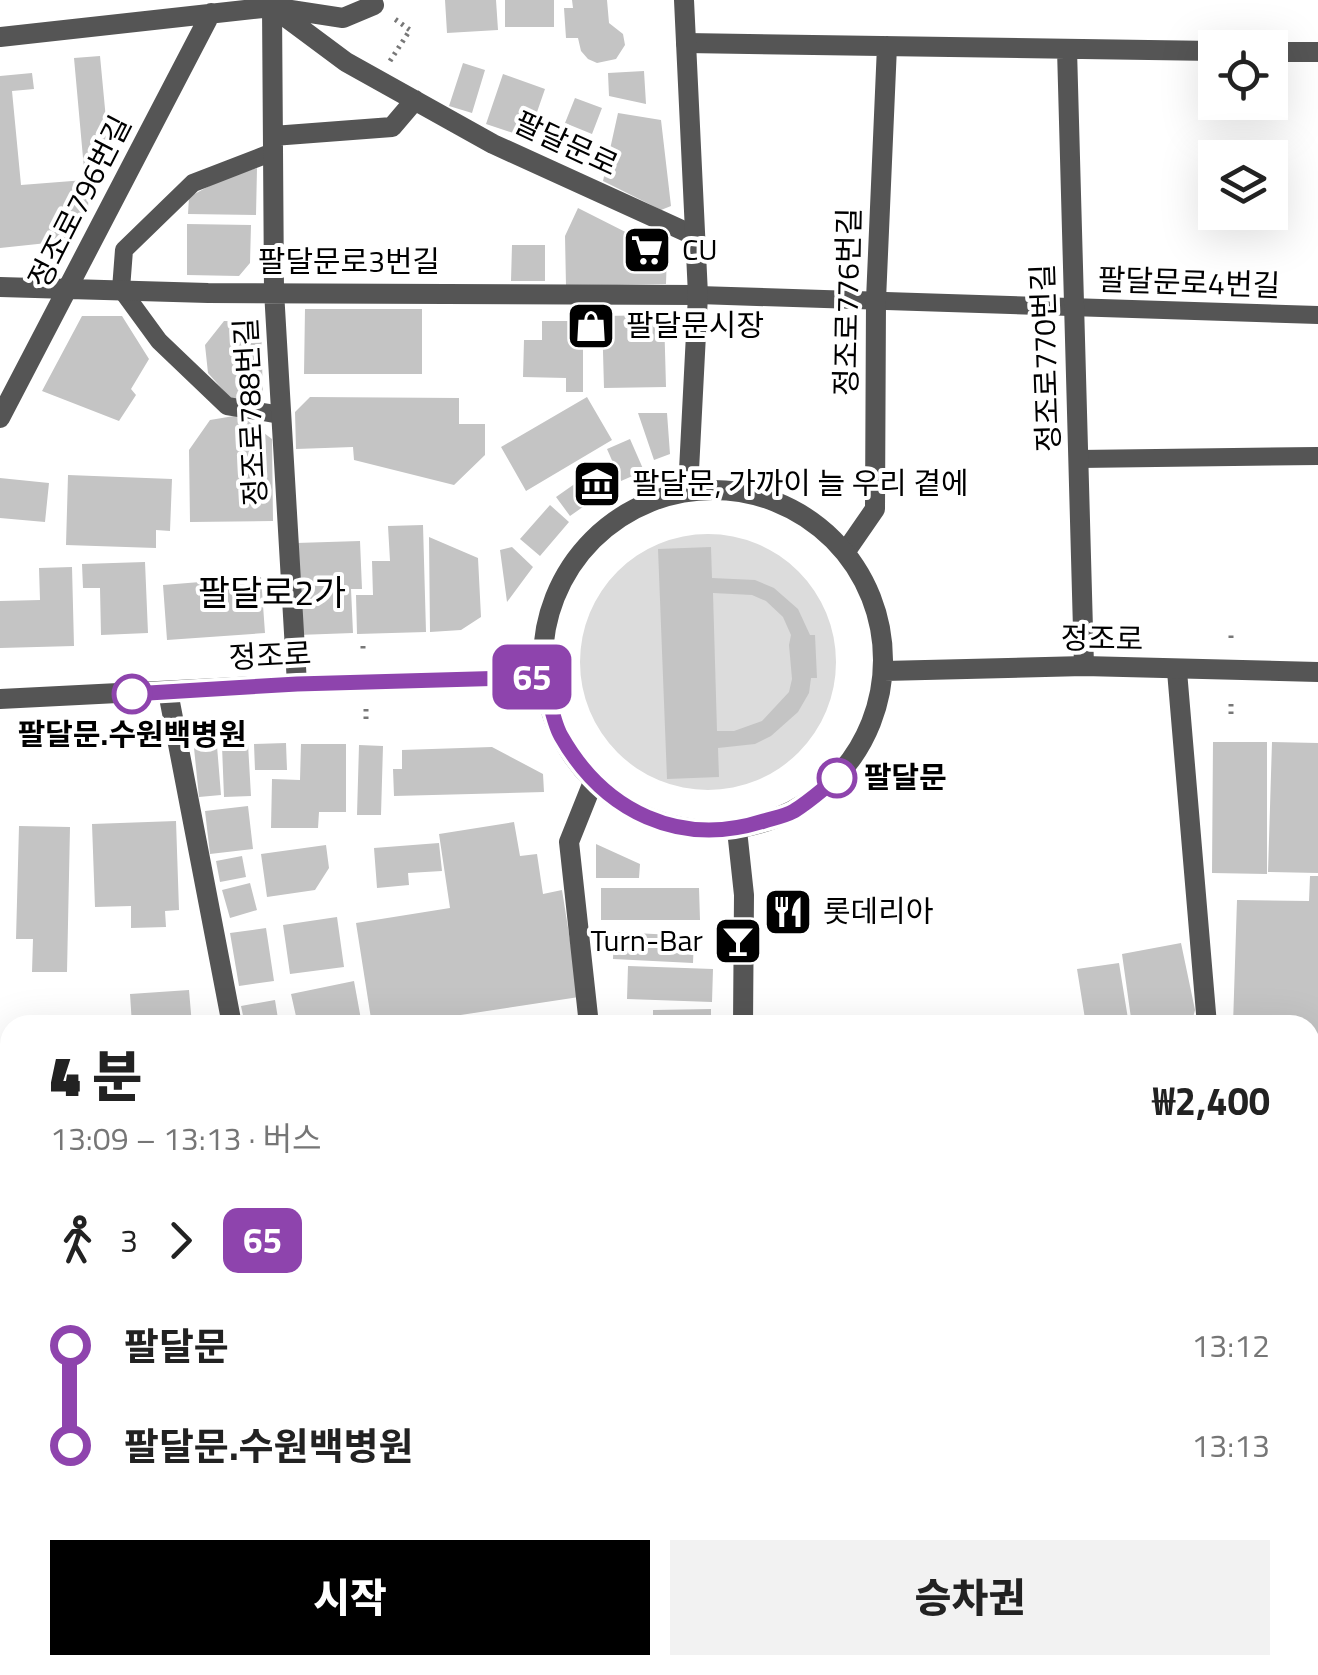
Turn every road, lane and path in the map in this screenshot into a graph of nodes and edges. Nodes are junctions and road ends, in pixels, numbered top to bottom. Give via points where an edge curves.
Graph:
1 (684, 0) edge
2 (272, 8) junction
3 (378, 8) joint
4 (211, 13) junction
5 (0, 37) edge
6 (686, 42) junction
7 (886, 46) junction
8 (1067, 49) junction
9 (1198, 51) edge
10 (1288, 52) edge
11 (1318, 52) edge
12 (378, 79) junction
13 (415, 100) junction
14 (273, 144) junction
15 (695, 236) junction
16 (0, 287) edge
17 (70, 287) junction
18 (121, 289) junction
19 (274, 291) junction
20 (698, 295) junction
21 (876, 300) junction
22 (1074, 307) junction
23 (1318, 316) edge
24 (281, 415) junction
25 (0, 418) edge
26 (1318, 456) edge
27 (1079, 458) junction
28 (688, 490) junction
29 (846, 552) junction
30 (1084, 666) junction
31 (884, 671) junction
32 (1177, 671) junction
33 (1318, 672) edge
34 (544, 677) junction
35 (297, 684) junction
36 (168, 692) junction
37 (0, 699) edge
38 (1231, 703) dead end
39 (366, 710) dead end
40 (1231, 714) dead end
41 (366, 720) dead end
42 (593, 782) junction
43 (736, 830) junction
44 (230, 1015) edge
45 (587, 1015) edge
46 (742, 1015) edge
47 (1206, 1015) edge

1 - 6 street
2 - 3 street via 344,18
2 - 4 street
2 - 12 street, 팔달문로
2 - 14 street, 정조로788번길
3 - 12 path via 410,30
4 - 5 street
4 - 17 street, 정조로796번길
6 - 7 street
6 - 15 street
7 - 8 street
7 - 21 street, 정조로776번길
8 - 9 street
8 - 22 street, 정조로770번길
10 - 11 street
12 - 13 street, 팔달문로
13 - 14 street via 392,127
13 - 15 street, 팔달문로 via 493,144
14 - 18 lane via 193,183 124,250
14 - 19 street, 정조로788번길
15 - 20 street
16 - 17 street, 팔달문로3번길
17 - 18 street, 팔달문로3번길
17 - 25 street, 정조로796번길
18 - 19 street, 팔달문로3번길
18 - 24 lane via 159,341 226,406
19 - 20 street, 팔달문로3번길
19 - 24 street, 정조로788번길
20 - 21 lane, 팔달문로4번길
20 - 28 street
21 - 22 lane, 팔달문로4번길
21 - 29 street, 정조로776번길 via 875,509
22 - 23 lane, 팔달문로4번길
22 - 27 street, 정조로770번길
24 - 35 street, 정조로788번길
26 - 27 lane
27 - 30 street, 정조로770번길
28 - 29 street via 747,492 802,513
28 - 34 street via 639,506 596,535 565,576 546,625
29 - 31 street via 868,588 881,629
30 - 31 street, 정조로
30 - 32 street, 정조로
31 - 43 street via 870,728 838,777 792,812
32 - 33 street, 정조로
32 - 47 street
34 - 35 street, 정조로
34 - 42 street via 559,734
35 - 36 street, 정조로
36 - 37 street, 정조로
36 - 44 street
38 - 40 path
39 - 41 path
42 - 43 street via 659,822
42 - 45 street via 569,842
43 - 46 street via 744,895

